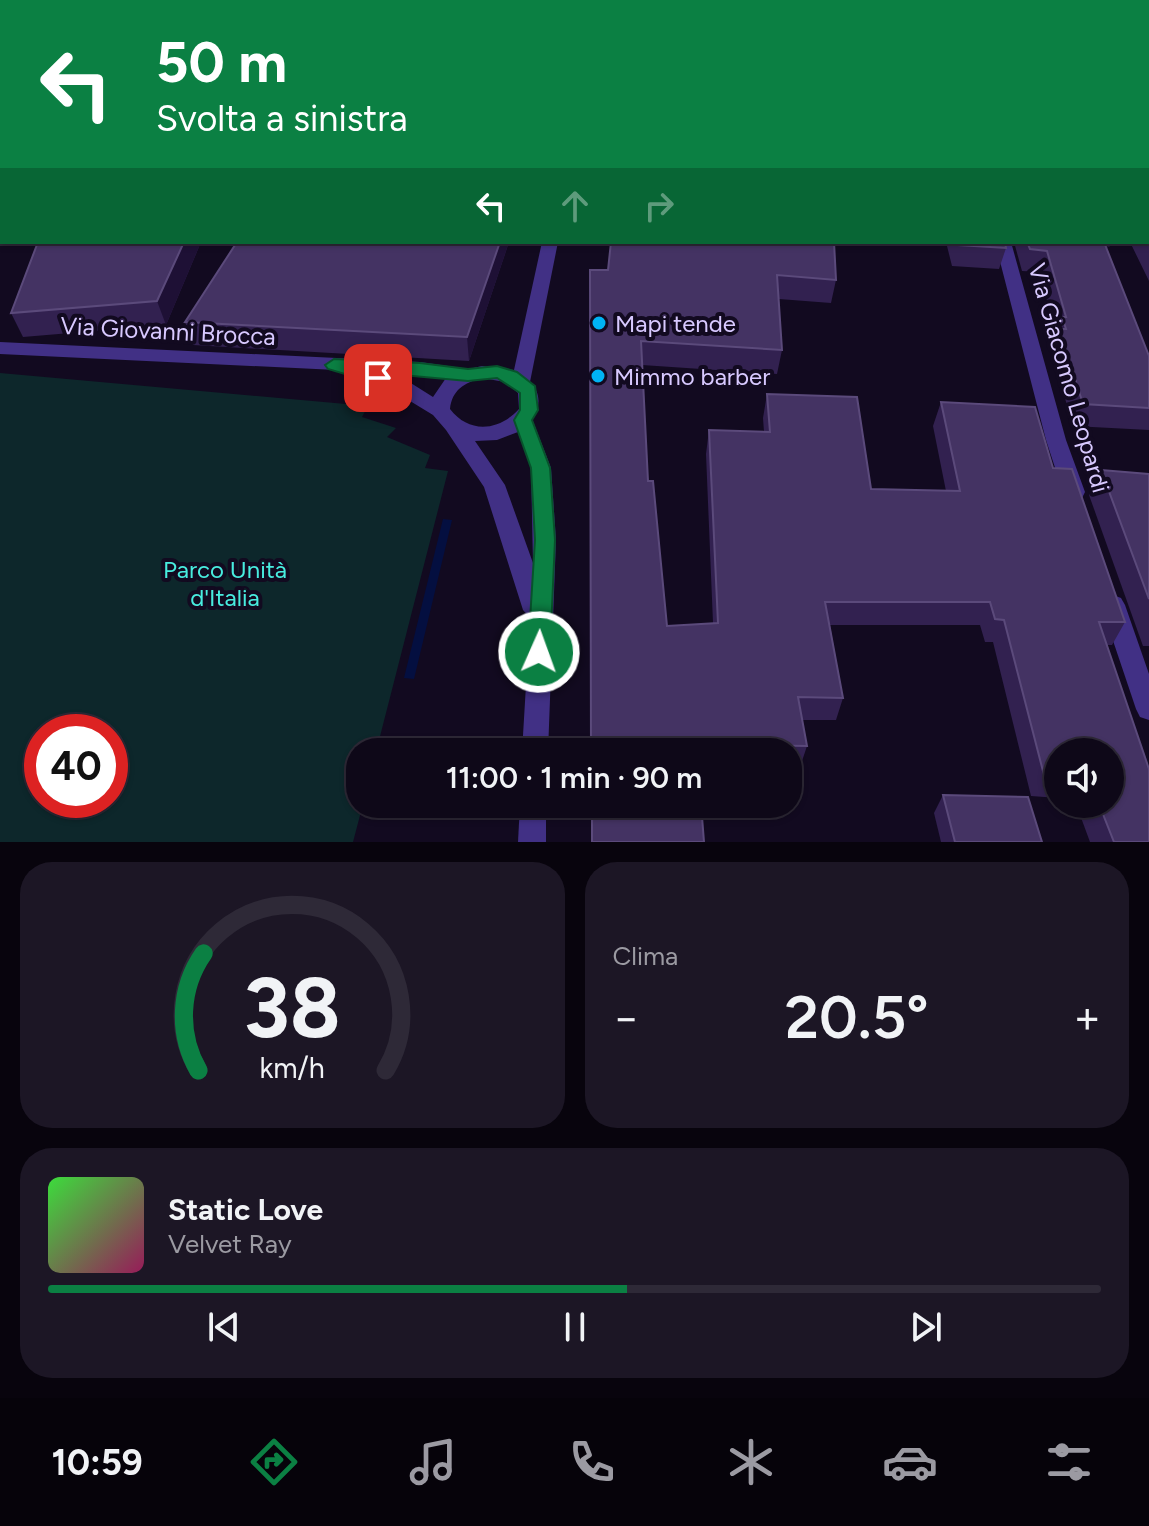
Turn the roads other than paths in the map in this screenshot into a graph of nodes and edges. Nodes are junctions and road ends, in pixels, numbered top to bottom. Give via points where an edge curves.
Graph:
1 (550, 244) edge
2 (1004, 244) edge
3 (530, 343) junction
4 (0, 348) edge
5 (334, 365) junction
6 (497, 372) junction
7 (468, 375) junction
8 (521, 382) junction
9 (440, 410) junction
10 (523, 420) junction
11 (455, 428) junction
12 (1082, 515) edge
13 (1108, 589) edge
14 (539, 626) junction
15 (1149, 709) edge
16 (535, 738) edge
17 (533, 818) edge
18 (532, 842) edge

1 - 3 street
2 - 12 street, Via Giacomo Leopardi via 1056,440
3 - 6 street
3 - 8 street
4 - 5 street, Via Giovanni Brocca
5 - 7 street, Via Giovanni Brocca
5 - 9 street, Via Giovanni Brocca via 399,385
6 - 7 street
6 - 8 street
7 - 9 street via 445,390
8 - 10 street via 531,400
9 - 11 street
10 - 11 street via 492,434
10 - 14 street via 541,468 545,540
11 - 14 street via 494,485
13 - 15 street
14 - 16 street
17 - 18 street

